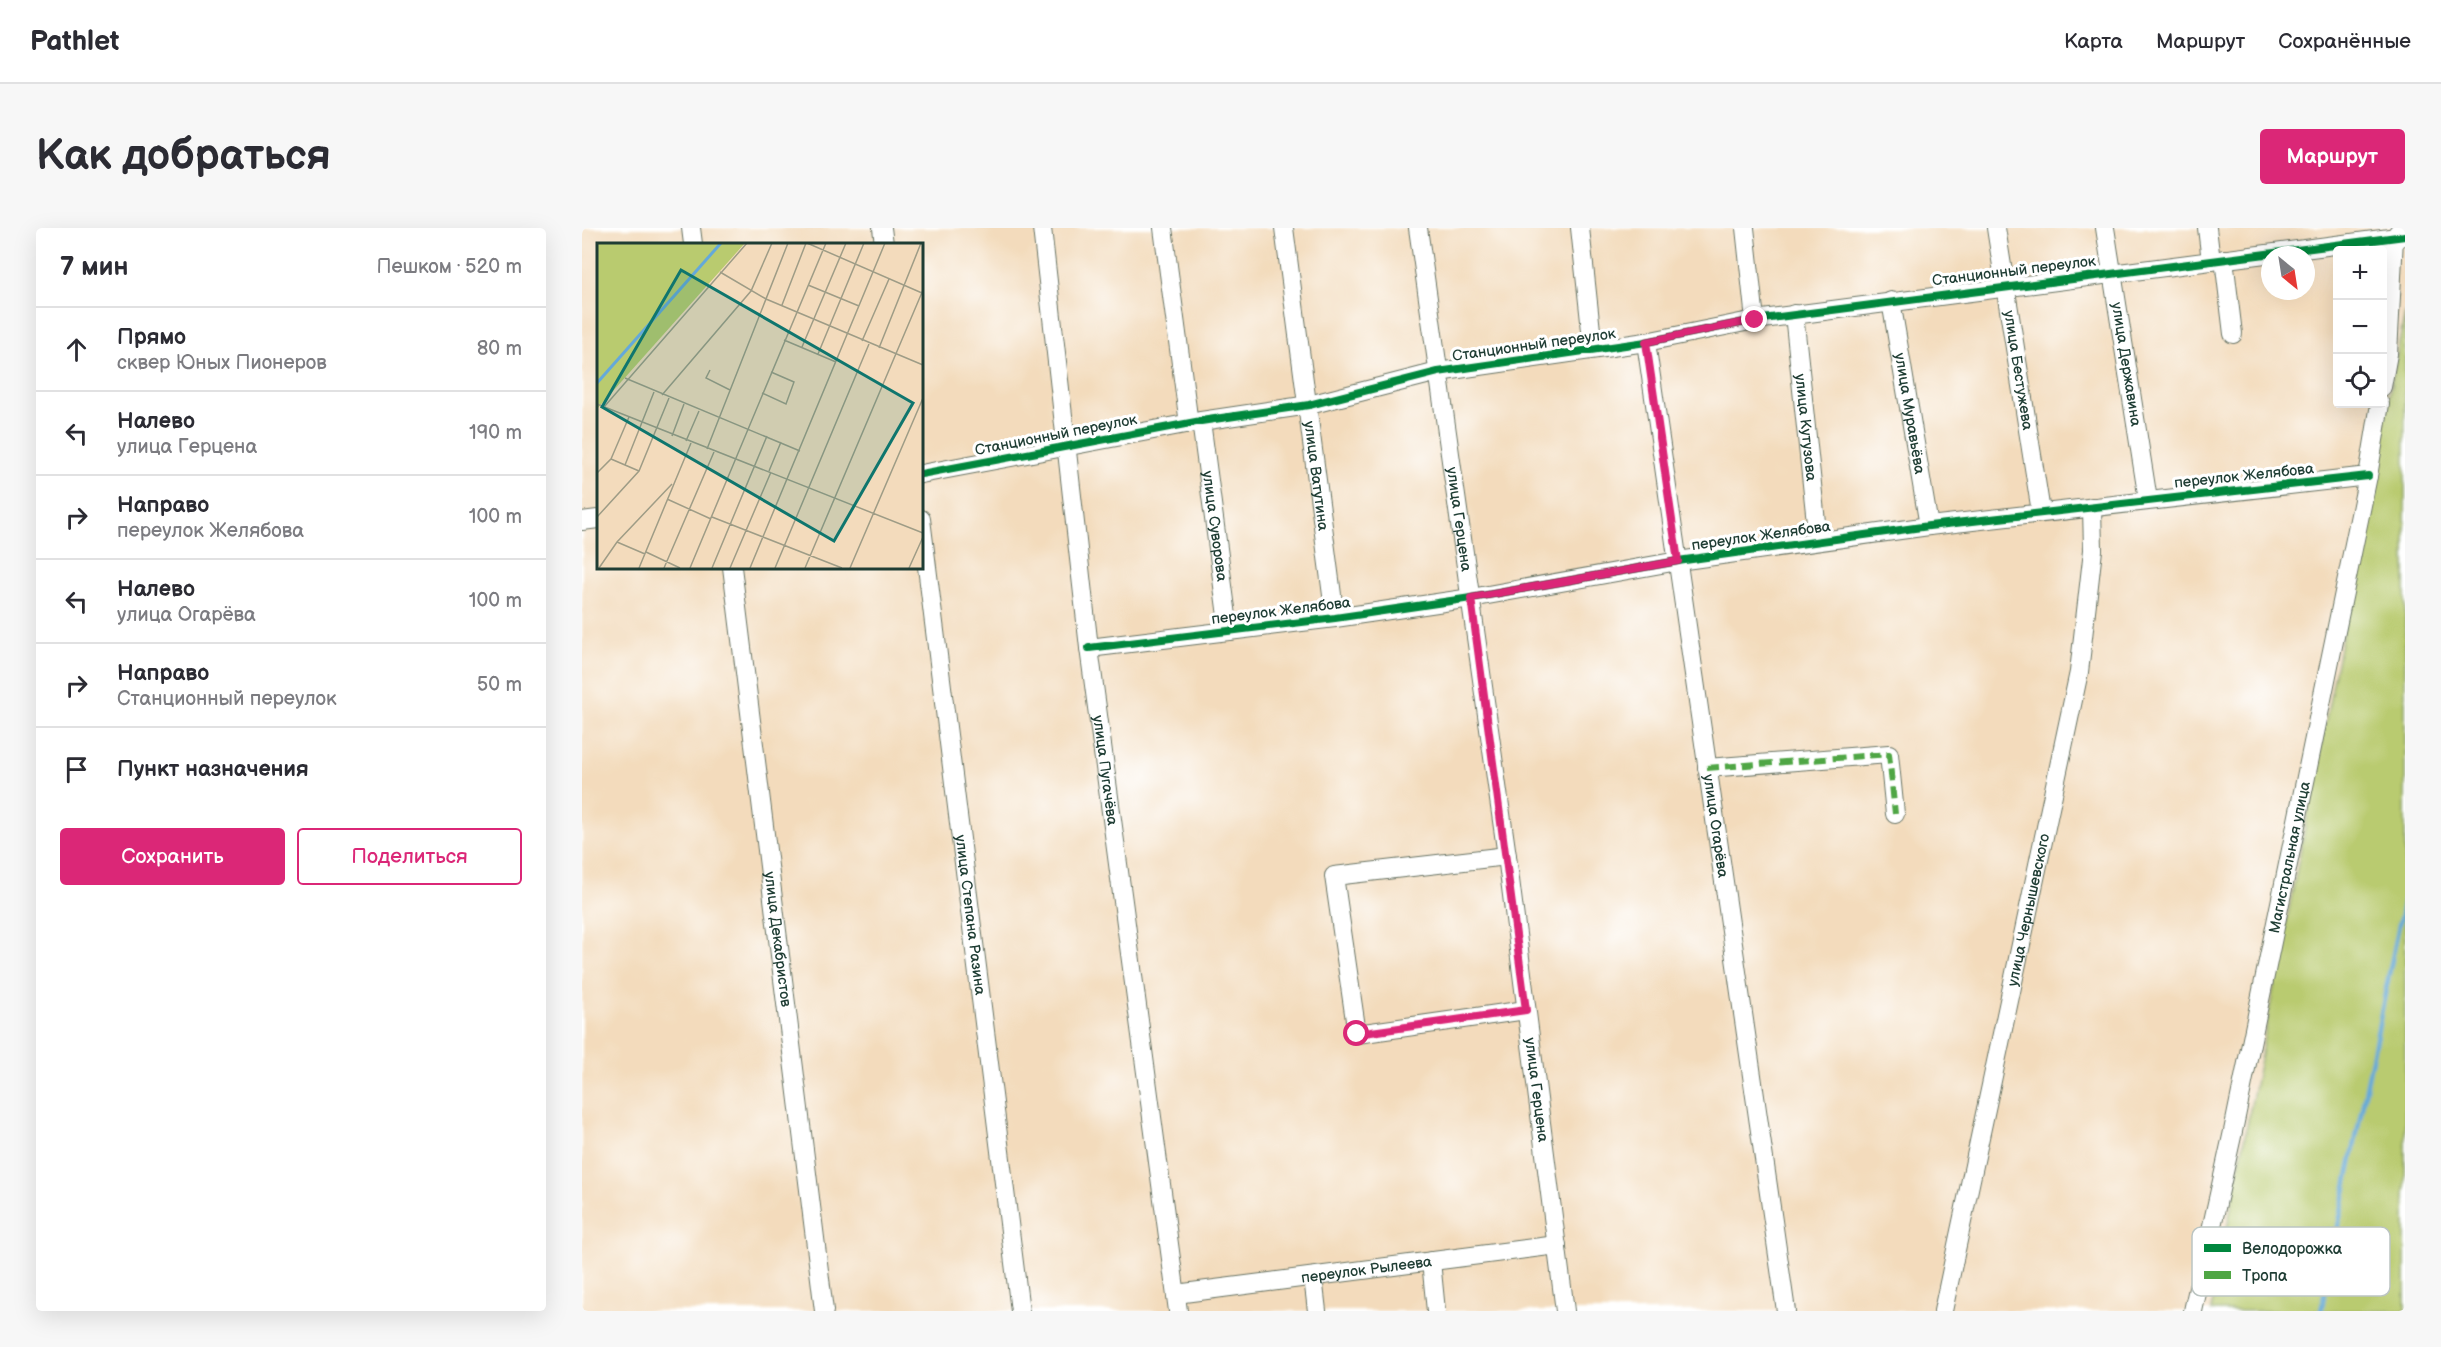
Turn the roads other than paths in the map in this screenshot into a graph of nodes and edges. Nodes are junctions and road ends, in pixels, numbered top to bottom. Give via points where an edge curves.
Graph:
1 (691, 228) edge
2 (882, 228) edge
3 (1042, 228) edge
4 (1163, 228) edge
5 (1284, 228) edge
6 (1418, 228) edge
7 (1580, 228) edge
8 (1745, 228) edge
9 (1996, 228) edge
10 (2105, 228) edge
11 (2207, 228) edge
12 (2400, 234) edge
13 (693, 243) edge
14 (884, 243) edge
15 (2218, 260) junction
16 (2111, 273) junction
17 (2005, 287) junction
18 (1892, 301) junction
19 (1794, 314) junction
20 (1755, 320) junction
21 (2233, 334) dead end
22 (1646, 342) junction
23 (1593, 349) junction
24 (2387, 360) edge
25 (1438, 372) junction
26 (1309, 405) junction
27 (2379, 408) edge
28 (1195, 423) junction
29 (1068, 447) junction
30 (922, 474) edge
31 (2368, 476) junction
32 (2148, 500) junction
33 (2092, 507) junction
34 (2041, 512) junction
35 (597, 519) edge
36 (582, 520) edge
37 (1929, 526) junction
38 (922, 527) edge
39 (1818, 541) junction
40 (1678, 561) junction
41 (732, 568) edge
42 (1471, 598) junction
43 (1335, 618) junction
44 (1229, 631) junction
45 (1089, 648) junction
46 (1707, 768) junction
47 (1894, 814) dead end
48 (1507, 856) junction
49 (1526, 1010) junction
50 (2212, 1227) edge
51 (1557, 1245) junction
52 (1431, 1262) junction
53 (1313, 1276) junction
54 (2196, 1296) edge
55 (1177, 1303) edge
56 (824, 1311) edge
57 (1020, 1311) edge
58 (1317, 1311) edge
59 (1436, 1311) edge
60 (1565, 1311) edge
61 (1786, 1311) edge
62 (1943, 1311) edge
63 (2193, 1311) edge

1 - 13 street
2 - 14 street
3 - 29 street, улица Пугачёва
4 - 28 street, улица Суворова
5 - 26 street, улица Ватутина
6 - 25 street, улица Герцена
7 - 23 street
8 - 20 street
9 - 17 street, улица Бестужева
10 - 16 street, улица Державина
11 - 15 street
12 - 15 street, Станционный переулок
12 - 24 street
15 - 16 street, Станционный переулок
15 - 21 street
16 - 17 street, Станционный переулок
16 - 32 street, улица Державина
17 - 18 street, Станционный переулок
17 - 34 street, улица Бестужева
18 - 19 street, Станционный переулок
18 - 37 street, улица Муравьёва
19 - 20 street, Станционный переулок
19 - 39 street, улица Кутузова
20 - 22 street, Станционный переулок
22 - 23 street, Станционный переулок
22 - 40 street, улица Огарёва
23 - 25 street, Станционный переулок
25 - 26 street, Станционный переулок
25 - 42 street, улица Герцена
26 - 28 street, Станционный переулок
26 - 43 street, улица Ватутина
27 - 31 street, Магистральная улица
28 - 29 street, Станционный переулок
28 - 44 street, улица Суворова
29 - 30 street, Станционный переулок
29 - 45 street, улица Пугачёва
31 - 32 street, переулок Желябова
31 - 50 street, Магистральная улица
32 - 33 street, переулок Желябова
33 - 34 street, переулок Желябова
33 - 62 street, улица Чернышевского via 2093,550 2079,672
34 - 37 street, переулок Желябова
35 - 36 street
37 - 39 street, переулок Желябова
38 - 57 street, улица Степана Разина
39 - 40 street, переулок Желябова
40 - 42 street, переулок Желябова
40 - 46 street, улица Огарёва
41 - 56 street, улица Декабристов
42 - 43 street, переулок Желябова
42 - 48 street, улица Герцена
43 - 44 street, переулок Желябова
44 - 45 street, переулок Желябова
45 - 55 street, улица Пугачёва
46 - 47 street via 1889,754
46 - 61 street, улица Огарёва
48 - 49 street, улица Герцена
48 - 49 street via 1334,876 1357,1034
49 - 51 street, улица Герцена
51 - 52 street, переулок Рылеева
51 - 60 street, улица Герцена
52 - 53 street, переулок Рылеева
52 - 59 street
53 - 55 street, переулок Рылеева
53 - 58 street
54 - 63 street, Магистральная улица

